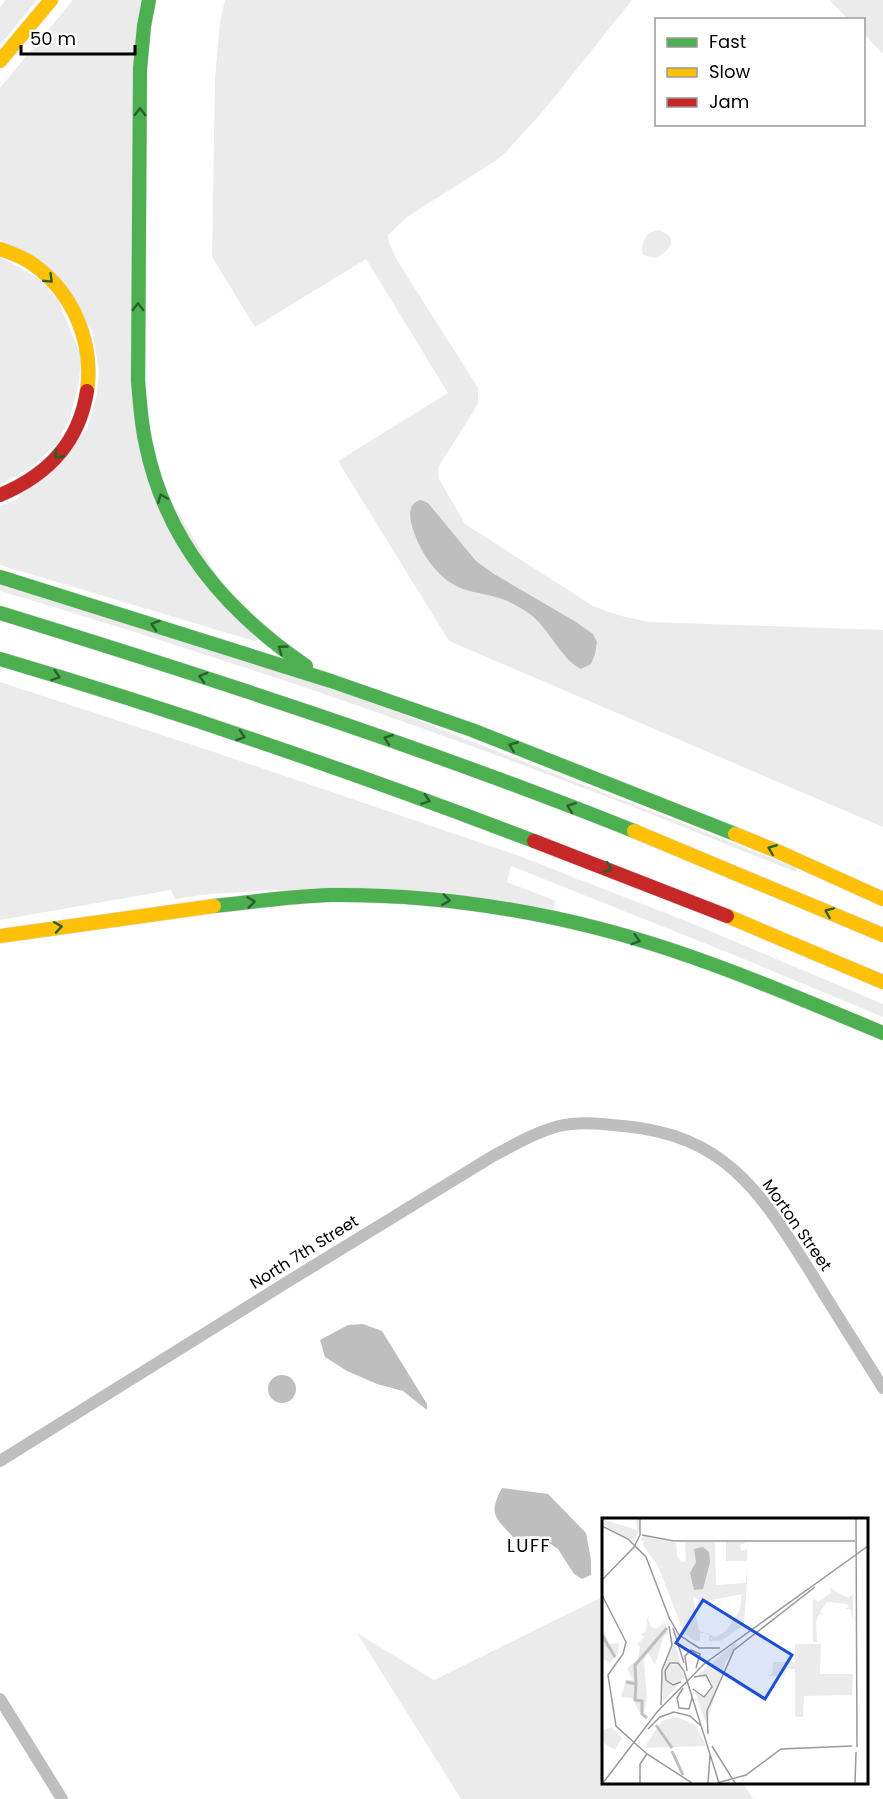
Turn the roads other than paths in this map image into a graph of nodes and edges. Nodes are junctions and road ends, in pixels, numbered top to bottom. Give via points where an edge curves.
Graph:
1 (51, 0) edge
2 (149, 0) edge
3 (0, 61) edge
4 (0, 249) edge
5 (0, 495) edge
6 (0, 577) edge
7 (0, 613) edge
8 (0, 659) edge
9 (331, 681) junction
10 (883, 899) edge
11 (883, 935) edge
12 (0, 936) edge
13 (883, 982) edge
14 (883, 1033) edge
15 (644, 1128) joint
16 (883, 1388) edge
17 (0, 1461) edge
18 (0, 1699) edge
19 (62, 1799) edge

1 - 3 main road
9 -> 2 main road via 258,631 209,580 174,526 148,455 138,381 140,69
4 -> 5 main road via 32,264 63,293 82,328 89,370 83,410 60,453 31,480
9 -> 6 main road
11 -> 7 main road via 746,876 496,778 294,706
8 -> 13 main road via 148,705 439,805 640,880
10 -> 9 main road via 779,852 495,738
12 -> 14 main road via 290,897 438,899 556,918 618,934 730,971
15 - 16 street, Morton Street via 708,1150 762,1198
15 - 17 street, North 7th Street via 592,1123 560,1126 493,1156
18 - 19 street

